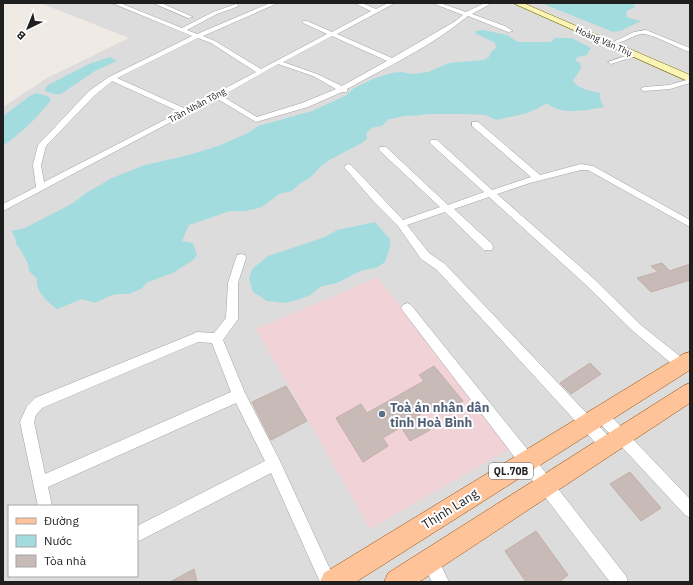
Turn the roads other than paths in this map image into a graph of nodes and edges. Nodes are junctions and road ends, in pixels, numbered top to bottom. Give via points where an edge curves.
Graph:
1 (115, 3) edge
2 (228, 3) edge
3 (275, 3) edge
4 (357, 3) edge
5 (392, 3) edge
6 (435, 3) edge
7 (489, 3) edge
8 (517, 3) edge
9 (528, 3) edge
10 (157, 4) edge
11 (144, 9) dead end
12 (375, 11) junction
13 (137, 12) junction
14 (543, 12) junction
15 (467, 14) junction
16 (190, 17) dead end
17 (202, 19) junction
18 (305, 22) dead end
19 (220, 26) junction
20 (182, 30) junction
21 (510, 32) dead end
22 (332, 34) junction
23 (197, 36) junction
24 (616, 42) junction
25 (690, 50) edge
26 (634, 55) junction
27 (392, 61) junction
28 (277, 62) junction
29 (611, 62) dead end
30 (261, 72) junction
31 (690, 74) edge
32 (112, 78) junction
33 (690, 80) edge
34 (343, 89) junction
35 (644, 89) dead end
36 (216, 95) junction
37 (185, 111) junction
38 (475, 124) dead end
39 (434, 142) dead end
40 (383, 149) dead end
41 (348, 167) dead end
42 (538, 178) junction
43 (41, 188) junction
44 (490, 193) junction
45 (3, 208) edge
46 (446, 208) junction
47 (401, 224) junction
48 (690, 224) edge
49 (488, 247) dead end
50 (241, 258) dead end
51 (407, 308) dead end
52 (217, 339) junction
53 (686, 363) edge
54 (690, 392) edge
55 (239, 395) junction
56 (594, 420) junction
57 (615, 442) junction
58 (528, 461) junction
59 (274, 464) junction
60 (41, 483) junction
61 (547, 486) junction
62 (45, 505) edge
63 (690, 510) edge
64 (138, 533) edge
65 (430, 561) junction
66 (328, 582) edge
67 (333, 582) edge
68 (397, 582) edge
69 (441, 582) edge
70 (620, 582) edge

1 - 13 street
2 - 17 street via 239,7
3 - 19 street
4 - 12 street
5 - 12 street, Trần Nhân Tông
6 - 15 street
7 - 15 street
8 - 14 main road, Hoàng Văn Thụ
9 - 14 main road, Hoàng Văn Thụ
10 - 16 street
11 - 13 street
12 - 22 street, Trần Nhân Tông
13 - 20 street
14 - 24 main road, Hoàng Văn Thụ
14 - 26 main road, Hoàng Văn Thụ
15 - 21 street
15 - 27 street
17 - 19 street
17 - 20 street
18 - 22 street
19 - 23 street
20 - 23 street
22 - 27 street
22 - 28 street, Trần Nhân Tông
23 - 30 street via 213,42
23 - 32 street
24 - 25 street via 636,33 646,32
24 - 31 main road, Hoàng Văn Thụ
26 - 29 street
26 - 33 main road, Hoàng Văn Thụ
27 - 34 street
28 - 30 street, Trần Nhân Tông
28 - 34 street via 315,75
30 - 36 street, Trần Nhân Tông
32 - 37 street
32 - 43 street via 92,93 42,145 37,165
33 - 35 street via 670,87
34 - 36 street via 305,105 256,120
36 - 37 street, Trần Nhân Tông
37 - 43 street, Trần Nhân Tông
38 - 42 street
39 - 44 street
40 - 46 street
41 - 47 street
42 - 44 street
42 - 48 street via 581,167 590,168
43 - 45 street, Trần Nhân Tông
44 - 46 street
44 - 53 street via 589,281 638,329
46 - 47 street
46 - 49 street
47 - 56 street via 425,256 441,267
50 - 52 street via 233,283 232,320
51 - 58 street
52 - 55 street
52 - 60 street via 197,337 33,407 27,422
53 - 56 main road, Thịnh Lang / QL.70B
54 - 57 main road, QL.70B
55 - 59 street
55 - 60 street
56 - 57 street
56 - 58 main road, Thịnh Lang / QL.70B
57 - 61 main road, QL.70B
57 - 63 street
58 - 61 street
58 - 67 main road, Thịnh Lang / QL.70B
59 - 64 street
59 - 66 street
60 - 62 street
61 - 65 main road, QL.70B
61 - 70 street
65 - 68 main road, QL.70B
65 - 69 street

